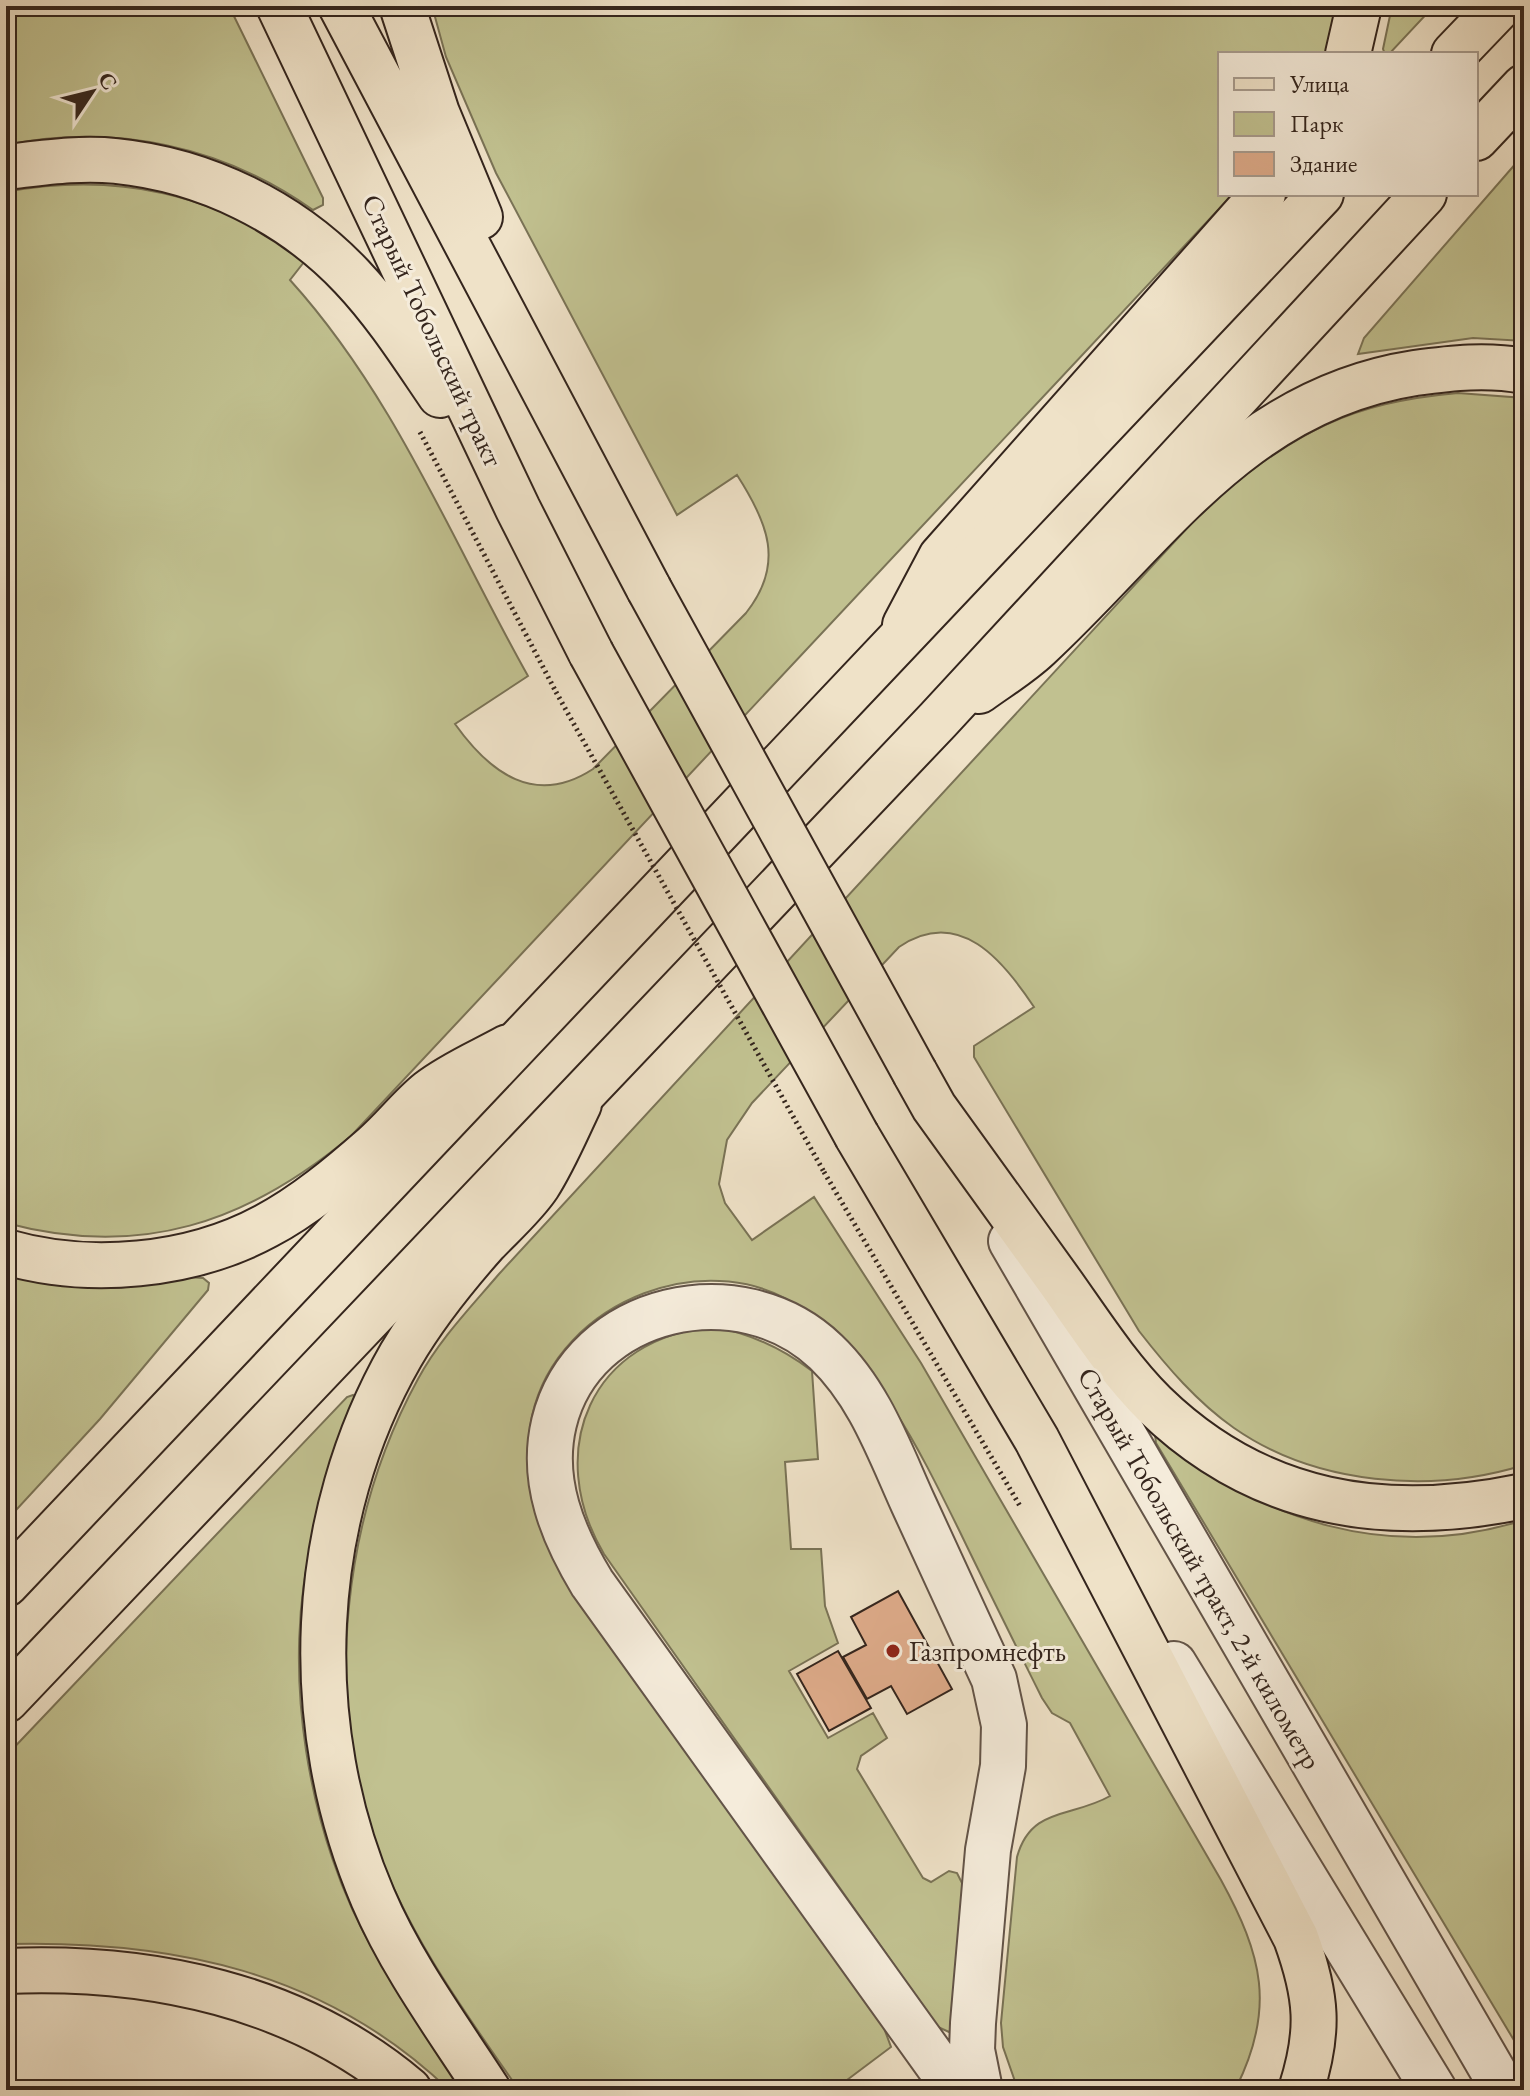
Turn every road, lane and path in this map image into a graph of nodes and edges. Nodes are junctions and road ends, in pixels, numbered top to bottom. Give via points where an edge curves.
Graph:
1 (279, 6) edge
2 (341, 6) edge
3 (402, 6) edge
4 (1359, 6) edge
5 (1500, 6) edge
6 (1348, 52) edge
7 (1456, 52) edge
8 (1524, 87) edge
9 (1478, 136) edge
10 (6, 167) edge
11 (1261, 196) edge
12 (1319, 196) edge
13 (1422, 196) edge
14 (1524, 371) edge
15 (592, 485) junction
16 (518, 509) junction
17 (896, 642) junction
18 (556, 692) dead end
19 (938, 720) junction
20 (528, 1036) junction
21 (924, 1090) junction
22 (585, 1093) junction
23 (824, 1172) dead end
24 (6, 1252) edge
25 (1037, 1440) junction
26 (1524, 1496) edge
27 (6, 1584) edge
28 (6, 1700) edge
29 (6, 1971) edge
30 (1495, 2076) edge
31 (409, 2090) edge
32 (488, 2090) edge
33 (956, 2090) edge
34 (980, 2090) edge
35 (1301, 2090) edge
36 (1434, 2090) edge

1 - 16 main road, Старый Тобольский тракт
2 - 15 main road
3 - 15 main road via 437,113
4 - 6 main road
5 - 7 main road
8 - 9 main road
10 - 16 main road via 114,160 172,170 226,189 281,218 328,254 388,319
11 - 17 main road via 941,557
12 - 17 main road
13 - 19 main road
14 - 19 main road via 1450,368 1388,377 1281,419 1186,495 1036,649
15 - 21 main road, bridge
16 - 25 main road, Старый Тобольский тракт, bridge via 591,653 857,1136
17 - 20 main road
18 - 23 path, bridge
19 - 22 main road
20 - 24 main road via 430,1091 375,1146 323,1187 267,1226 222,1245 168,1260 113,1264
20 - 27 main road
21 - 26 main road via 1116,1360 1154,1404 1202,1443 1258,1477 1305,1497 1364,1507 1423,1510
21 - 30 street, Старый Тобольский тракт, 2-й километр
22 - 28 main road
22 - 32 main road via 537,1186 462,1268 400,1356 351,1469 325,1609 328,1739 349,1837 374,1901 409,1967
25 - 35 main road via 1296,1938 1311,1981 1316,2022
25 - 36 street
29 - 31 main road via 129,1973 202,1988 334,2036
33 - 34 street via 592,1583 559,1518 550,1457 553,1424 564,1393 605,1341 633,1323 702,1305 737,1307 790,1327 826,1351 871,1410 988,1665 1004,1725 973,2023

